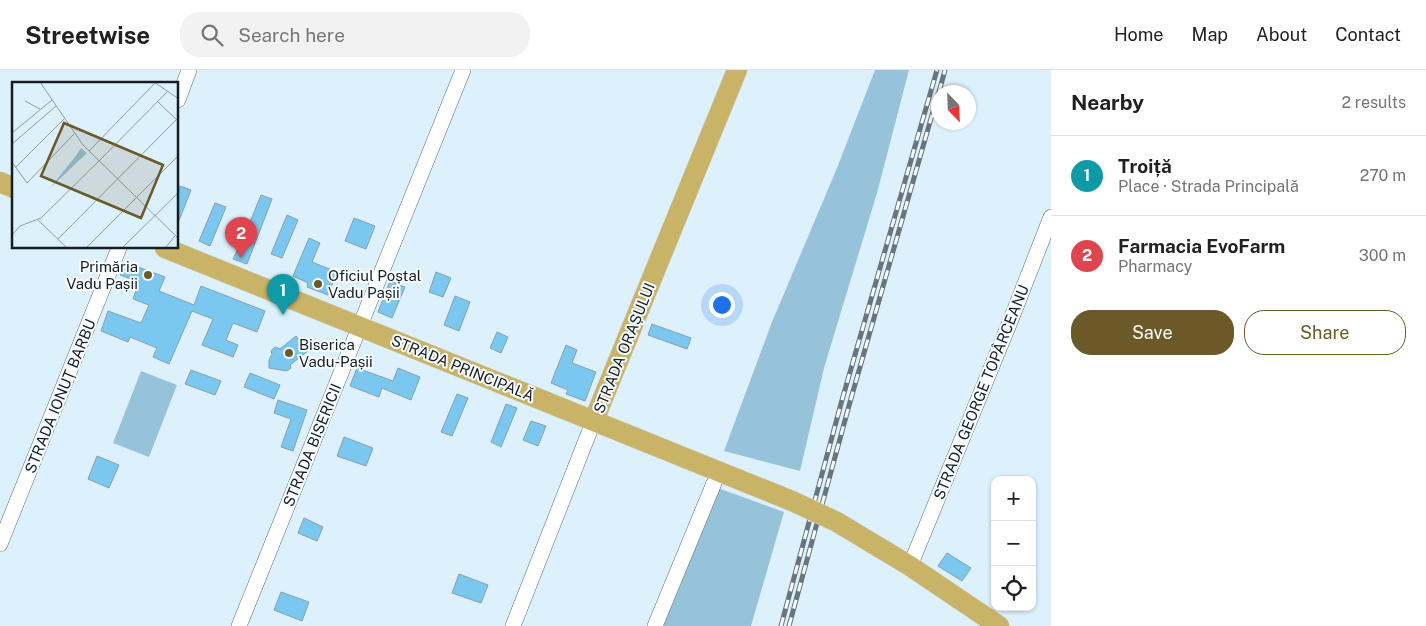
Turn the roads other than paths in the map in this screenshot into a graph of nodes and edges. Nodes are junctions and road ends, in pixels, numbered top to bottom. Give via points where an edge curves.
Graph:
1 (189, 70) edge
2 (463, 70) edge
3 (737, 70) edge
4 (179, 97) edge
5 (0, 182) edge
6 (12, 187) edge
7 (1051, 217) edge
8 (119, 249) edge
9 (168, 249) edge
10 (360, 326) junction
11 (594, 420) junction
12 (719, 471) junction
13 (0, 544) edge
14 (910, 566) junction
15 (239, 626) edge
16 (513, 626) edge
17 (655, 626) edge
18 (999, 626) edge

1 - 4 street
2 - 10 street, STRADA BISERICII
3 - 11 main road, STRADA ORAȘULUI
5 - 6 main road
7 - 14 street, STRADA GEORGE TOPÂRCEANU
8 - 13 street, STRADA IONUȚ BARBU
9 - 10 main road, STRADA PRINCIPALĂ
10 - 11 main road, STRADA PRINCIPALĂ
10 - 15 street, STRADA BISERICII
11 - 12 main road, STRADA PRINCIPALĂ
11 - 16 street, STRADA ORAȘULUI
12 - 14 main road, STRADA PRINCIPALĂ, bridge via 837,522
12 - 17 street
14 - 18 main road

